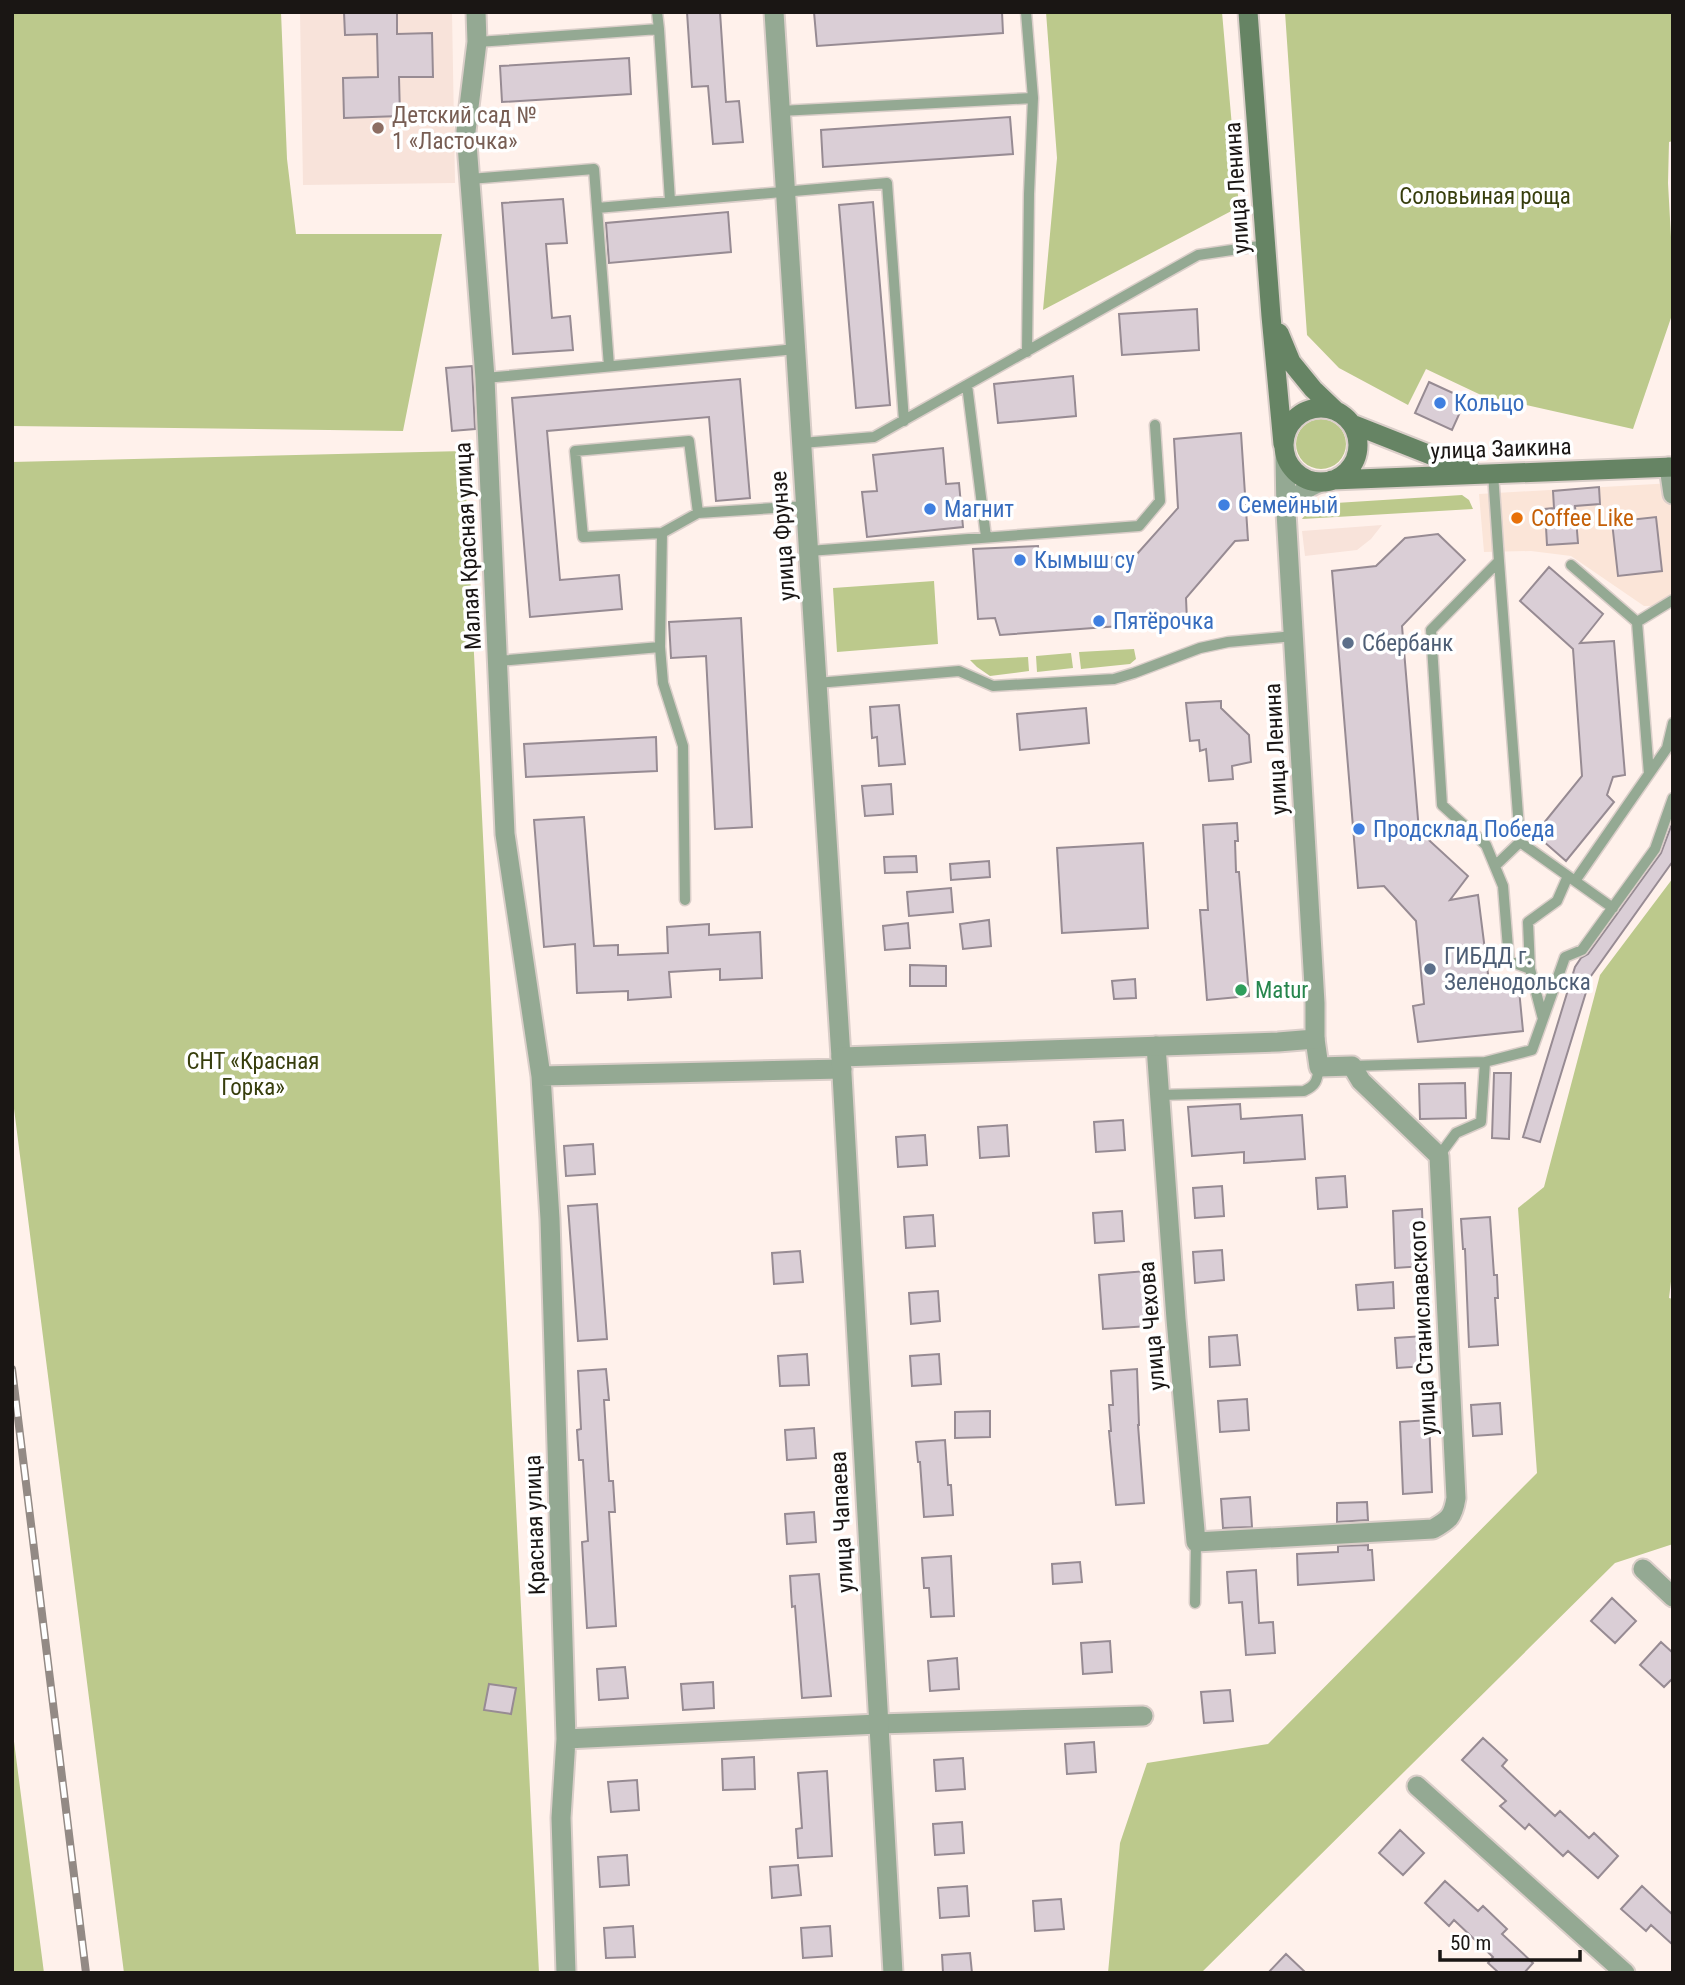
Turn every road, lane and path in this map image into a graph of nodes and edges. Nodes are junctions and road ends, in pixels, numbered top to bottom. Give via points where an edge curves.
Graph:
1 (476, 12) edge
2 (657, 12) edge
3 (774, 12) edge
4 (1026, 12) edge
5 (1248, 12) edge
6 (659, 30) junction
7 (477, 42) junction
8 (1033, 98) junction
9 (780, 111) junction
10 (470, 179) junction
11 (785, 191) junction
12 (670, 201) junction
13 (597, 208) junction
14 (1266, 245) junction
15 (1271, 316) junction
16 (796, 349) junction
17 (1027, 352) junction
18 (609, 366) junction
19 (485, 378) junction
20 (967, 385) junction
21 (1335, 410) junction
22 (904, 421) junction
23 (1352, 424) junction
24 (1155, 425) dead end
25 (802, 443) junction
26 (1284, 450) junction
27 (1671, 467) edge
28 (1486, 473) junction
29 (1326, 481) junction
30 (1673, 494) edge
31 (806, 506) junction
32 (1286, 512) junction
33 (698, 513) junction
34 (662, 533) junction
35 (986, 537) junction
36 (808, 551) junction
37 (1499, 561) junction
38 (1571, 565) dead end
39 (1673, 600) edge
40 (1637, 622) junction
41 (1294, 636) junction
42 (660, 647) junction
43 (498, 661) junction
44 (817, 683) junction
45 (1673, 723) edge
46 (1649, 774) junction
47 (1673, 798) edge
48 (1520, 842) junction
49 (1494, 866) junction
50 (1572, 879) junction
51 (685, 900) dead end
52 (1613, 908) junction
53 (1530, 969) junction
54 (1543, 1019) junction
55 (1315, 1039) junction
56 (1156, 1046) junction
57 (1485, 1062) junction
58 (842, 1063) junction
59 (1319, 1066) junction
60 (1352, 1066) junction
61 (541, 1076) junction
62 (1160, 1095) junction
63 (1439, 1156) junction
64 (1196, 1542) junction
65 (1643, 1569) dead end
66 (1673, 1598) edge
67 (1195, 1603) dead end
68 (1143, 1716) dead end
69 (878, 1724) junction
70 (566, 1739) junction
71 (1417, 1786) dead end
72 (566, 1973) edge
73 (893, 1973) edge
74 (1625, 1973) edge

1 - 7 street, Малая Красная улица
2 - 6 lane
3 - 9 street, улица Фрунзе
4 - 8 lane
5 - 14 main road, улица Ленина
6 - 7 lane
6 - 12 lane
7 - 10 street, Малая Красная улица via 466,131
8 - 9 lane
8 - 17 lane
9 - 11 street, улица Фрунзе
10 - 13 lane via 594,169
10 - 19 street, Малая Красная улица
11 - 12 lane
11 - 16 street, улица Фрунзе
11 - 22 lane via 887,183
12 - 13 lane
13 - 18 lane
14 - 15 main road, улица Ленина
14 - 17 lane via 1198,255
15 - 21 main road via 1291,362
15 - 26 main road, улица Ленина
16 - 18 lane
16 - 25 street, улица Фрунзе
17 - 20 lane
18 - 19 lane
19 - 43 street, Малая Красная улица
20 - 22 lane
20 - 35 lane
21 - 23 main road
21 - 26 main road via 1311,408 1301,413 1286,432
22 - 25 lane via 874,437
23 - 28 main road
23 - 29 main road via 1357,435 1356,457 1342,475
24 - 35 lane via 1160,501 1139,526
25 - 31 street, улица Фрунзе
26 - 29 main road via 1299,475
26 - 32 street, улица Ленина
27 - 28 main road, улица Заикина
27 - 30 street
28 - 29 main road, улица Заикина
28 - 37 lane
29 - 32 street via 1307,487
31 - 33 lane
31 - 36 street, улица Фрунзе
32 - 41 street, улица Ленина
33 - 34 lane
33 - 34 lane via 689,441 575,451 583,537
34 - 42 lane
35 - 36 lane
36 - 44 street, улица Фрунзе
37 - 48 lane
37 - 49 lane via 1431,630 1442,805 1486,845
38 - 40 lane
39 - 40 lane
40 - 46 lane
41 - 44 lane via 1200,648 1114,679 993,686 959,671
41 - 55 street, улица Ленина
42 - 43 lane
42 - 51 lane via 663,683 683,746
43 - 61 street, Малая Красная улица via 505,834
44 - 58 street, улица Фрунзе
45 - 46 lane via 1667,748
46 - 50 lane
47 - 52 lane via 1655,849
48 - 49 lane
48 - 50 lane
49 - 53 lane via 1503,886 1508,961
50 - 52 lane
50 - 53 lane via 1557,901 1528,922
52 - 54 lane via 1582,950 1565,957
53 - 54 lane
54 - 57 lane via 1531,1050
55 - 56 street
55 - 59 street, улица Ленина
56 - 58 street
56 - 62 street, улица Чехова
57 - 60 lane
57 - 63 lane via 1481,1122 1456,1133
58 - 61 street
58 - 69 street, улица Чапаева
59 - 60 street
59 - 62 lane via 1317,1079 1304,1091
60 - 63 street via 1361,1081
61 - 70 street, Красная улица via 551,1219
62 - 64 street, улица Чехова
63 - 64 street, улица Станиславского via 1456,1498 1453,1514 1433,1529
64 - 67 lane, улица Чехова
65 - 66 street
68 - 69 street
69 - 70 street
69 - 73 street, улица Чапаева
70 - 72 street, Красная улица via 561,1818
71 - 74 street

